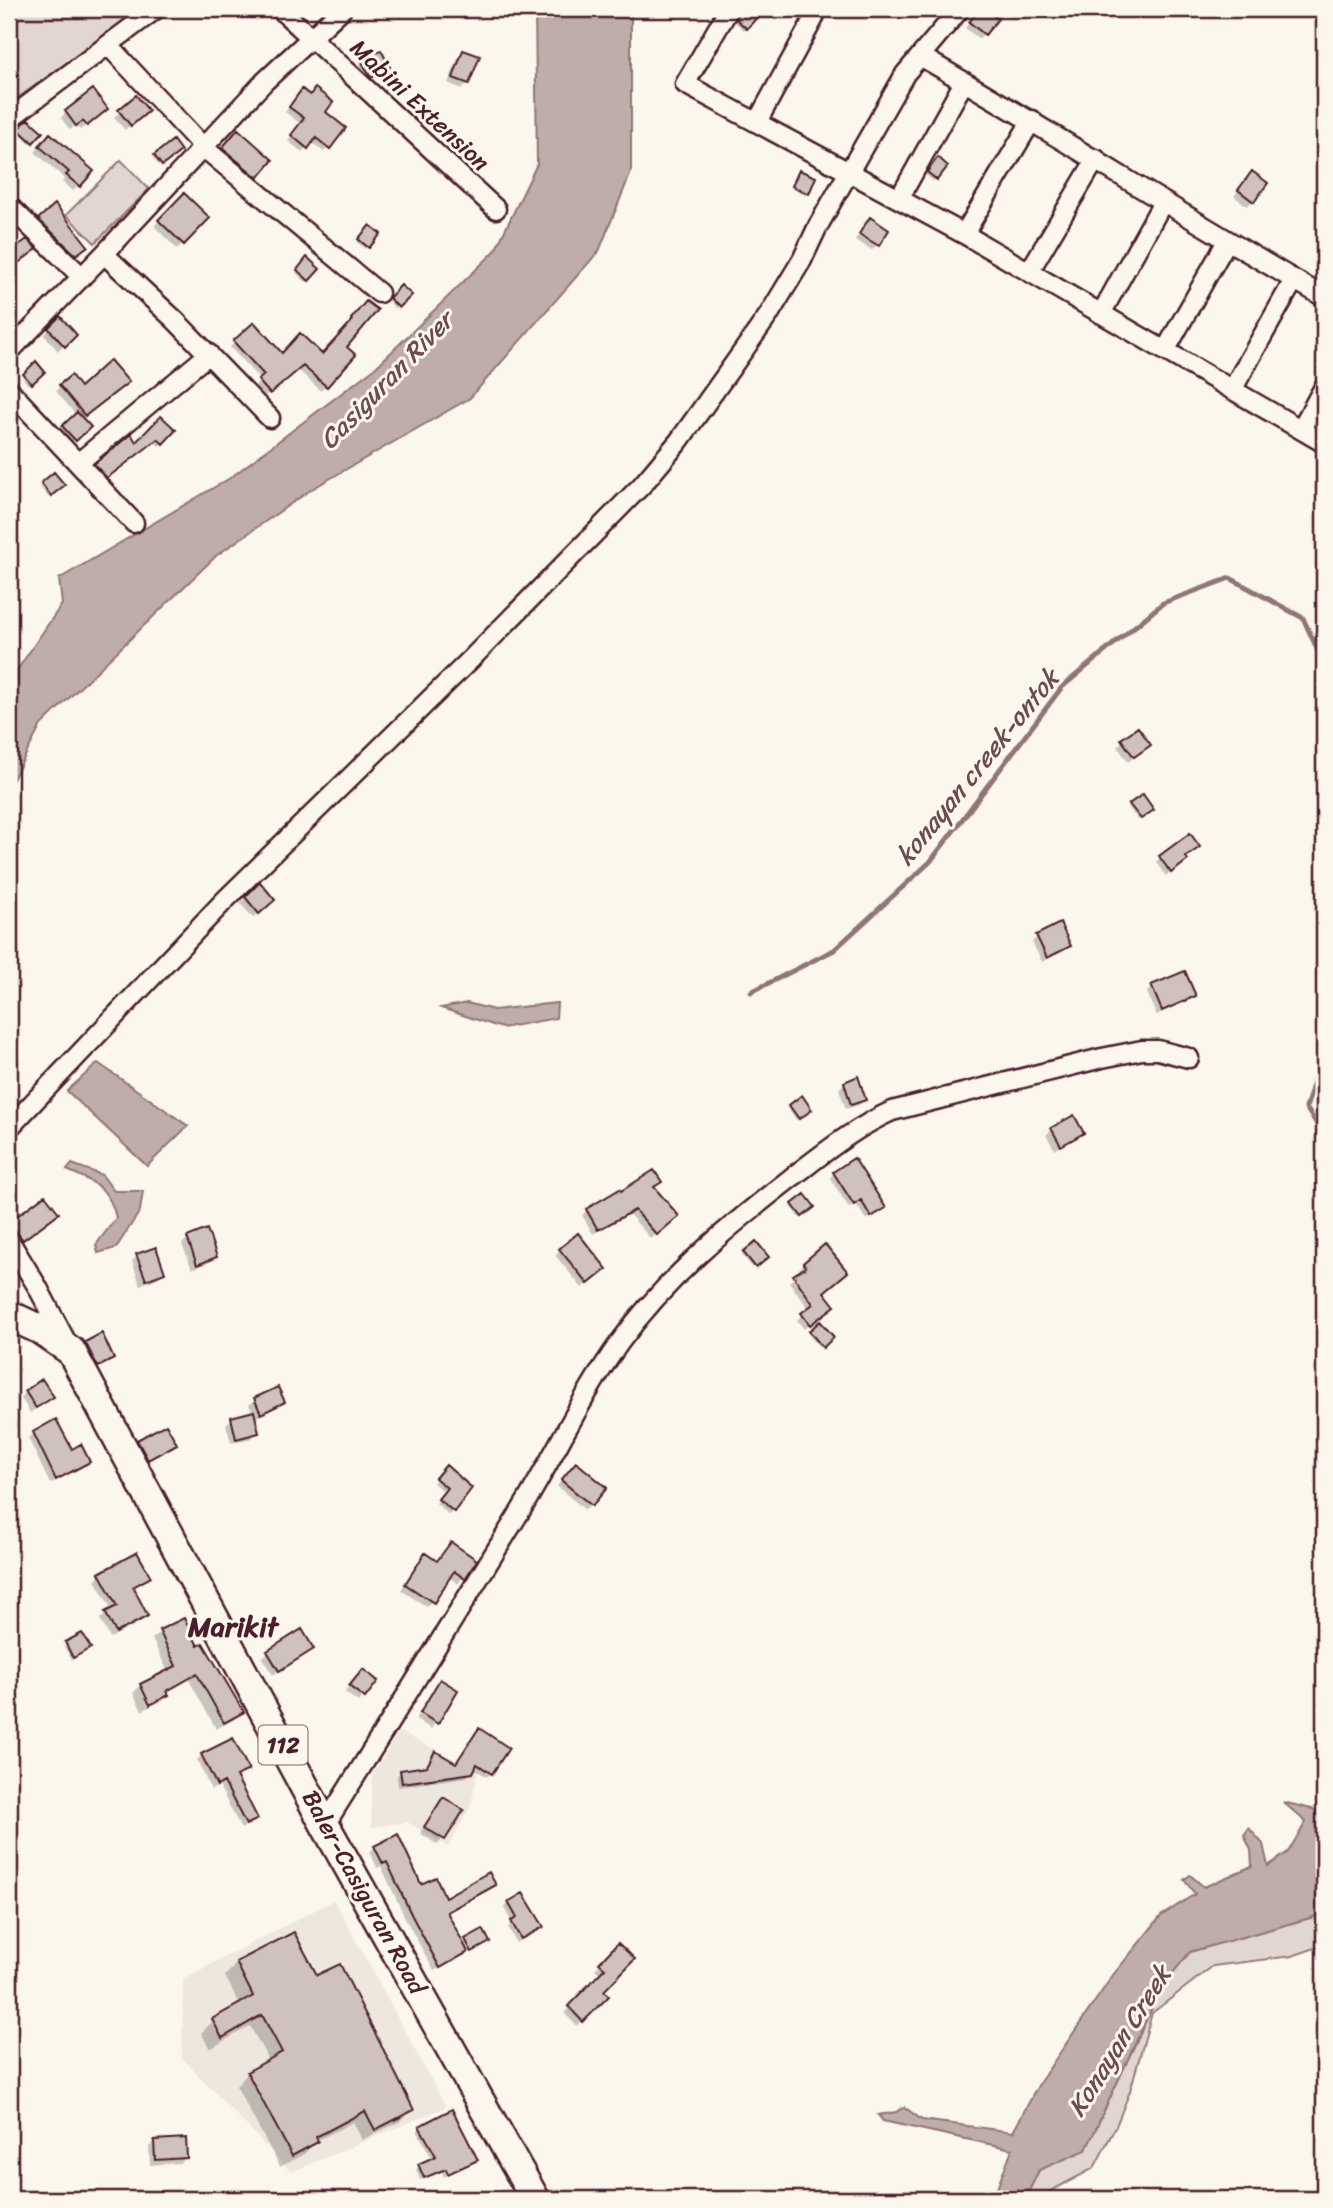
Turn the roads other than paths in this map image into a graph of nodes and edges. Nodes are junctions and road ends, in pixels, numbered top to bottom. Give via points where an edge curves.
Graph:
1 (156, 9) edge
2 (280, 9) edge
3 (342, 9) edge
4 (729, 9) edge
5 (960, 9) edge
6 (814, 18) dead end
7 (311, 38) junction
8 (108, 45) junction
9 (920, 56) junction
10 (964, 82) junction
11 (9, 119) edge
12 (1032, 120) junction
13 (757, 122) junction
14 (204, 148) junction
15 (1096, 159) junction
16 (849, 171) junction
17 (899, 198) junction
18 (1163, 202) junction
19 (9, 206) edge
20 (496, 209) dead end
21 (964, 234) junction
22 (1227, 241) junction
23 (104, 254) junction
24 (1029, 272) junction
25 (82, 277) junction
26 (1294, 280) junction
27 (379, 293) dead end
28 (1324, 297) edge
29 (1101, 314) junction
30 (1165, 351) junction
31 (9, 352) edge
32 (209, 355) junction
33 (1324, 387) edge
34 (9, 390) edge
35 (1232, 390) junction
36 (270, 418) dead end
37 (1301, 429) junction
38 (1324, 443) edge
39 (78, 463) junction
40 (134, 523) dead end
41 (1189, 1058) dead end
42 (9, 1128) edge
43 (9, 1240) edge
44 (9, 1315) edge
45 (71, 1352) junction
46 (326, 1825) junction
47 (535, 2199) edge

1 - 8 street
2 - 7 street, Mabini Extension
3 - 7 street
4 - 13 street via 685,84
5 - 9 street
6 - 13 street
7 - 14 street
7 - 20 street, Mabini Extension
8 - 11 street
8 - 14 street
9 - 10 street
9 - 16 street
10 - 12 street
10 - 17 street
12 - 15 street
12 - 21 street
13 - 16 street
14 - 23 street
14 - 27 street
15 - 18 street
15 - 24 street
16 - 17 street
16 - 42 street via 768,316 643,484 224,901
17 - 21 street
18 - 22 street
18 - 29 street
19 - 25 street
21 - 24 street
22 - 26 street
22 - 30 street
23 - 25 street
23 - 32 street
24 - 29 street
25 - 31 street
26 - 28 street
26 - 35 street
29 - 30 street
30 - 35 street
32 - 36 street
32 - 39 street
33 - 37 street
34 - 39 street
35 - 37 street
37 - 38 street
39 - 40 street
41 - 46 street via 1158,1050 1123,1054 892,1111 835,1144 710,1243 646,1308 602,1369 545,1472
43 - 45 street
44 - 45 main road, Baler-Casiguran Road / 112
45 - 46 main road, Baler-Casiguran Road / 112
46 - 47 main road, Baler-Casiguran Road / 112

